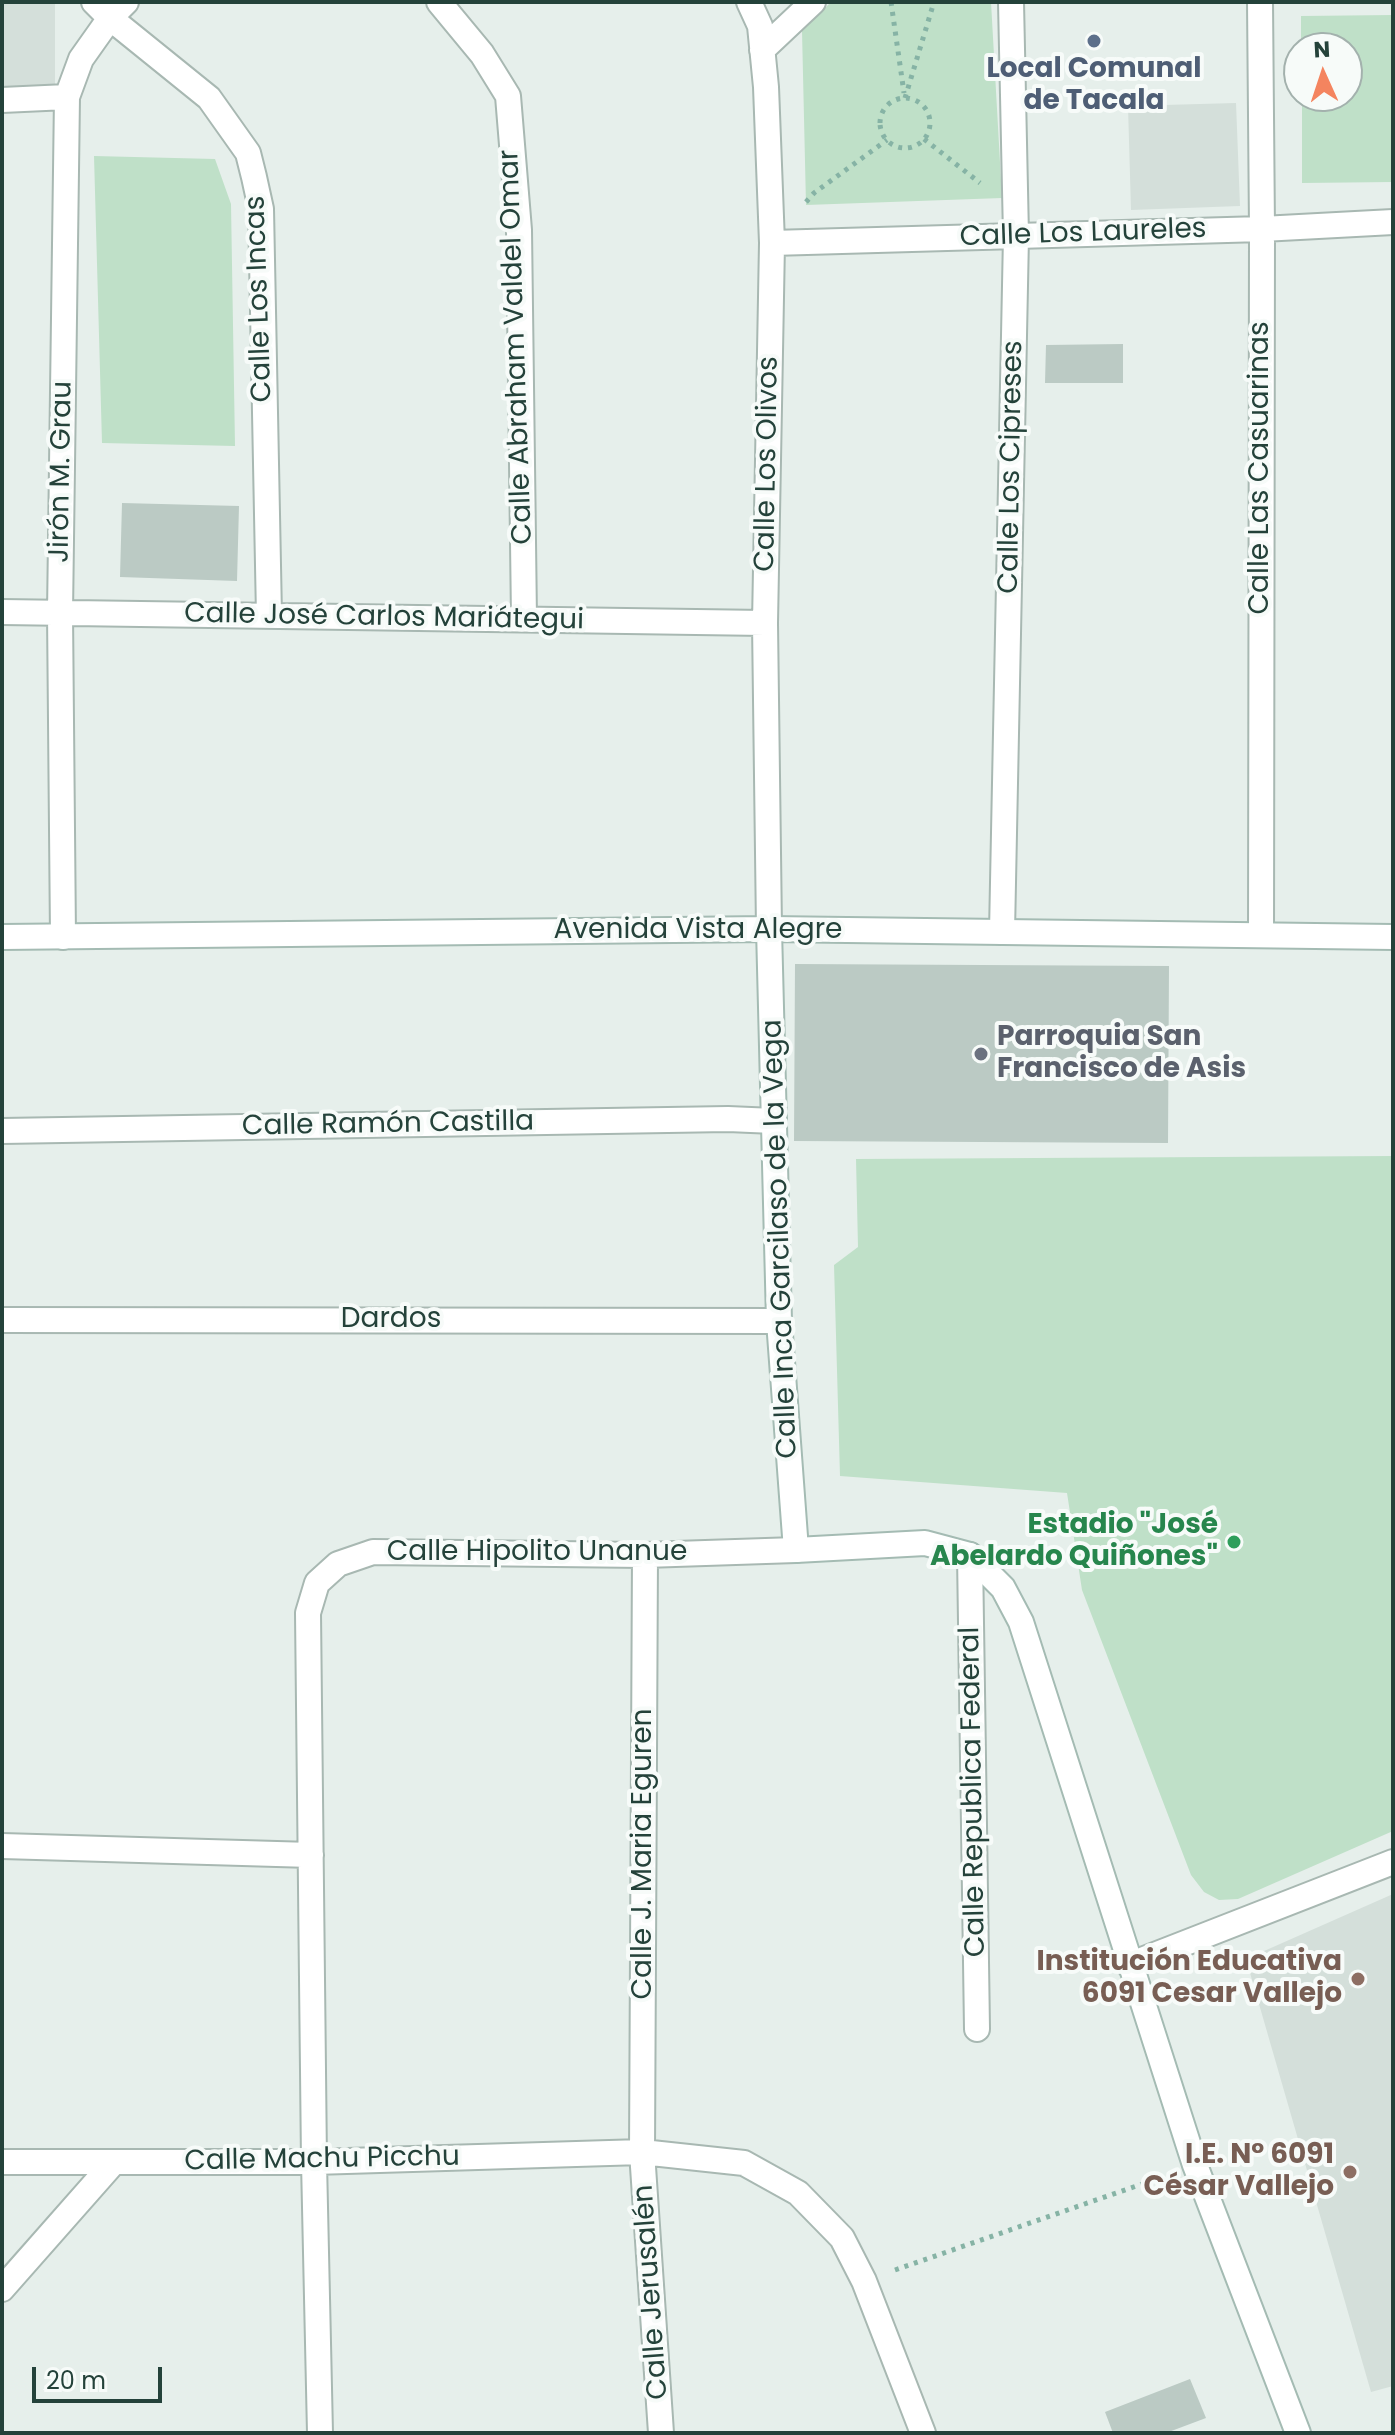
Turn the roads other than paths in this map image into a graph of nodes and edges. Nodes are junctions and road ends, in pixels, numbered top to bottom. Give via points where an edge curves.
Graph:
1 (439, 2) edge
2 (749, 2) edge
3 (813, 2) edge
4 (1011, 2) edge
5 (1260, 2) edge
6 (110, 7) edge
7 (762, 50) junction
8 (67, 97) junction
9 (2, 100) edge
10 (1393, 222) edge
11 (1262, 229) junction
12 (1016, 236) junction
13 (772, 243) junction
14 (2, 612) edge
15 (60, 613) junction
16 (269, 616) junction
17 (524, 619) junction
18 (765, 623) junction
19 (769, 929) junction
20 (1002, 932) junction
21 (1261, 934) junction
22 (2, 937) edge
23 (63, 937) junction
24 (1393, 937) edge
25 (774, 1121) junction
26 (2, 1131) edge
27 (2, 1320) edge
28 (779, 1321) junction
29 (796, 1550) junction
30 (645, 1555) junction
31 (970, 1555) junction
32 (2, 1846) edge
33 (311, 1855) junction
34 (1393, 1862) edge
35 (1129, 1965) junction
36 (977, 2029) dead end
37 (642, 2152) junction
38 (2, 2162) edge
39 (114, 2162) junction
40 (314, 2162) junction
41 (2, 2289) edge
42 (320, 2433) edge
43 (661, 2433) edge
44 (923, 2433) edge
45 (1298, 2433) edge

1 - 17 street, Calle Abraham Valdel Omar via 508,96 519,230
2 - 7 street, Calle Los Olivos via 760,26
3 - 7 street
4 - 12 street, Calle Los Cipreses
5 - 11 street, Calle Las Casuarinas
6 - 8 street, Jirón M. Grau
6 - 16 street, Calle Los Incas via 209,98 248,153 261,209
7 - 13 street, Calle Los Olivos
8 - 9 street
8 - 15 street, Jirón M. Grau
10 - 11 street, Calle Los Laureles
11 - 12 street, Calle Los Laureles
11 - 21 street, Calle Las Casuarinas
12 - 13 street, Calle Los Laureles
12 - 20 street, Calle Los Cipreses
13 - 18 street, Calle Los Olivos
14 - 15 street, Calle José Carlos Mariátegui
15 - 16 street, Calle José Carlos Mariátegui
15 - 23 street, Jirón M. Grau
16 - 17 street, Calle José Carlos Mariátegui
17 - 18 street, Calle José Carlos Mariátegui
18 - 19 street, Calle Los Olivos
19 - 20 street, Avenida Vista Alegre
19 - 23 street, Avenida Vista Alegre
19 - 25 street, Calle Inca Garcilaso de la Vega
20 - 21 street, Avenida Vista Alegre
21 - 24 street, Avenida Vista Alegre
22 - 23 street, Avenida Vista Alegre
25 - 26 street, Calle Ramón Castilla
25 - 28 street, Calle Inca Garcilaso de la Vega
27 - 28 street, Dardos
28 - 29 street, Calle Inca Garcilaso de la Vega
29 - 30 street, Calle Hipolito Unanue
29 - 31 street, Calle Hipolito Unanue via 925,1543
30 - 33 street, Calle Hipolito Unanue via 373,1552 338,1564 317,1583 308,1613
30 - 37 street, Calle J. Maria Eguren
31 - 35 street via 1003,1588 1021,1622
31 - 36 street, Calle Republica Federal
32 - 33 street
33 - 40 street
34 - 35 street
35 - 45 street via 1195,2165
37 - 40 street, Calle Machu Picchu
37 - 43 street, Calle Jerusalén
37 - 44 street, Calle Machu Picchu via 744,2163 798,2193 842,2238
38 - 39 street, Calle Machu Picchu
39 - 40 street, Calle Machu Picchu
39 - 41 street
40 - 42 street

